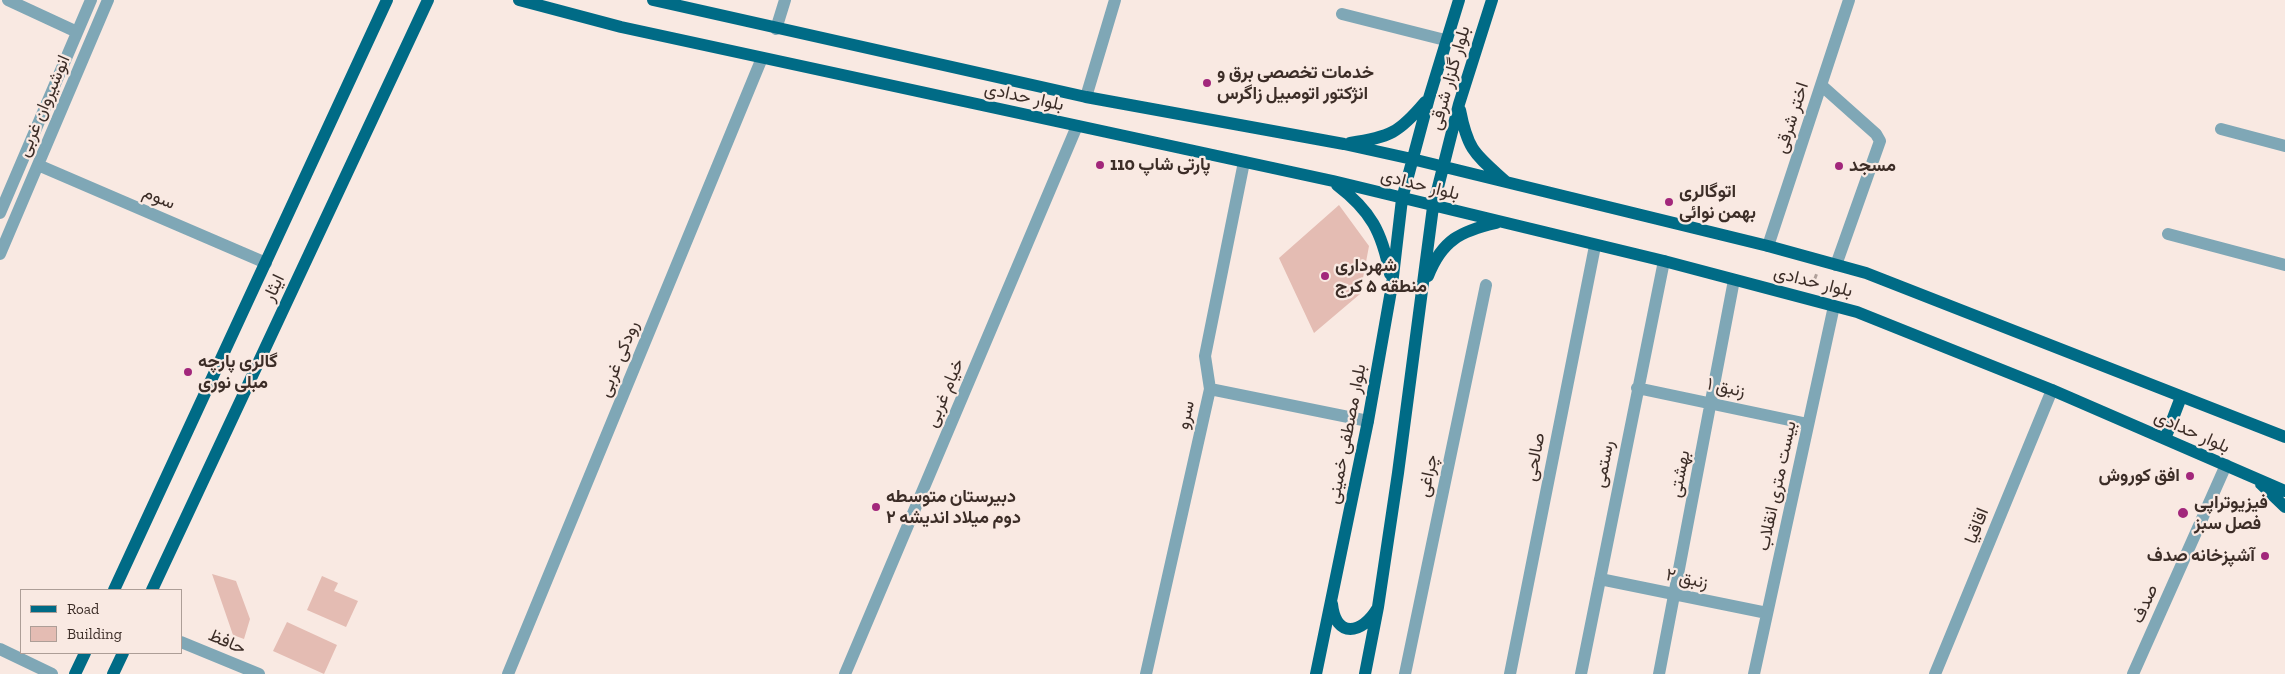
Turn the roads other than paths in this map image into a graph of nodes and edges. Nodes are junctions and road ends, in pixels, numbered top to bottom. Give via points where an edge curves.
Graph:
1 (8, 0) edge
2 (91, 0) edge
3 (108, 0) edge
4 (387, 0) edge
5 (428, 0) edge
6 (519, 0) edge
7 (653, 0) edge
8 (785, 0) edge
9 (1115, 0) edge
10 (1459, 0) edge
11 (1492, 0) edge
12 (1849, 0) edge
13 (1342, 14) dead end
14 (776, 29) junction
15 (77, 32) junction
16 (1445, 40) junction
17 (762, 58) junction
18 (1821, 85) junction
19 (1086, 97) junction
20 (1429, 98) junction
21 (1459, 104) junction
22 (1077, 126) junction
23 (2221, 130) dead end
24 (1344, 144) junction
25 (2285, 146) edge
26 (1412, 159) junction
27 (1244, 162) junction
28 (38, 164) junction
29 (1443, 167) junction
30 (1333, 182) junction
31 (1506, 183) junction
32 (1402, 199) junction
33 (1433, 207) junction
34 (0, 213) edge
35 (1499, 222) junction
36 (2168, 234) dead end
37 (1595, 246) junction
38 (1768, 246) junction
39 (0, 254) edge
40 (1664, 262) junction
41 (266, 263) junction
42 (1836, 265) junction
43 (2285, 265) edge
44 (1734, 280) junction
45 (1486, 285) dead end
46 (1392, 286) junction
47 (1421, 292) junction
48 (1834, 306) junction
49 (1637, 388) junction
50 (1210, 389) junction
51 (2052, 390) junction
52 (2181, 398) junction
53 (1712, 403) junction
54 (1368, 421) junction
55 (1808, 424) junction
56 (2285, 425) edge
57 (2258, 426) junction
58 (2285, 436) edge
59 (2165, 439) junction
60 (2226, 465) junction
61 (2255, 479) junction
62 (2285, 491) edge
63 (2285, 507) edge
64 (1600, 578) junction
65 (114, 589) edge
66 (152, 589) edge
67 (1675, 594) junction
68 (1332, 599) junction
69 (1378, 607) junction
70 (1767, 613) junction
71 (182, 642) edge
72 (0, 649) edge
73 (85, 654) edge
74 (123, 654) edge
75 (52, 674) edge
76 (75, 674) edge
77 (113, 674) edge
78 (259, 674) edge
79 (508, 674) edge
80 (845, 674) edge
81 (1146, 674) edge
82 (1316, 674) edge
83 (1365, 674) edge
84 (1405, 674) edge
85 (1510, 674) edge
86 (1582, 674) edge
87 (1660, 674) edge
88 (1754, 674) edge
89 (1935, 674) edge
90 (2133, 674) edge

1 - 15 street
2 - 15 street, انوشیروان غربی
3 - 28 street, انوشیروان غربی
4 - 41 main road, ایثار
5 - 66 main road, ایثار
6 - 17 main road, بلوار حدادی via 621,27
7 - 14 main road, بلوار حدادی
8 - 14 street
9 - 19 street
10 - 16 main road, بلوار گلزار شرقی
11 - 21 main road, بلوار گلزار شرقی
12 - 18 street, اختر شرقی
13 - 16 street
14 - 19 main road, بلوار حدادی
15 - 34 street, انوشیروان غربی
16 - 20 main road, بلوار گلزار شرقی
17 - 22 main road, بلوار حدادی
17 - 79 street, رودکی غربی
18 - 38 street, اختر شرقی
18 - 42 street via 1880,140
19 - 24 main road, بلوار حدادی
20 - 24 main road via 1400,129 1381,138
20 - 26 main road, بلوار گلزار شرقی
21 - 29 main road, بلوار گلزار شرقی
21 - 31 main road via 1470,148
22 - 27 main road, بلوار حدادی
22 - 80 street, خیام غربی
23 - 25 street
24 - 26 main road, بلوار حدادی
26 - 29 main road, بلوار حدادی
26 - 32 main road, بلوار گلزار شرقی
27 - 30 main road, بلوار حدادی
27 - 50 street, سرو via 1205,356
28 - 39 street, انوشیروان غربی
28 - 41 street, سوم
29 - 31 main road, بلوار حدادی
29 - 33 main road, بلوار گلزار شرقی
30 - 32 main road, بلوار حدادی
30 - 46 main road via 1355,199 1379,230
31 - 38 main road, بلوار حدادی
32 - 33 main road, بلوار حدادی
32 - 46 main road, بلوار مصطفی خمینی
33 - 35 main road, بلوار حدادی
33 - 47 main road
35 - 37 main road, بلوار حدادی
35 - 47 main road via 1470,229 1448,242 1433,263
36 - 43 street
37 - 40 main road, بلوار حدادی
37 - 85 street, صالحی
38 - 42 main road, بلوار حدادی
40 - 44 main road, بلوار حدادی
40 - 49 street, رستمی
41 - 65 main road, ایثار
42 - 52 main road, بلوار حدادی via 1866,273
44 - 48 main road, بلوار حدادی
44 - 53 street, بهشتی
45 - 84 street, چراغی
46 - 54 main road, بلوار مصطفی خمینی
47 - 69 main road
48 - 51 main road, بلوار حدادی via 1857,312
48 - 55 street, بیست متری انقلاب
49 - 53 street, زنبق ۱
49 - 64 street, رستمی
50 - 54 street
50 - 81 street, سرو
51 - 59 main road, بلوار حدادی
51 - 89 street, اقاقیا
52 - 57 main road, بلوار حدادی
52 - 59 main road
53 - 55 street, زنبق ۱
53 - 67 street, بهشتی
54 - 68 main road, بلوار مصطفی خمینی
55 - 70 street, بیست متری انقلاب
56 - 57 main road
57 - 58 main road, بلوار حدادی
59 - 60 main road, بلوار حدادی
60 - 61 main road, بلوار حدادی
60 - 90 street, صدف
61 - 62 main road, بلوار حدادی
61 - 63 main road
64 - 67 street, زنبق ۲
64 - 86 street, رستمی
67 - 70 street, زنبق ۲
67 - 87 street, بهشتی
68 - 69 main road via 1336,622 1342,628 1357,628 1371,618
68 - 82 main road, بلوار مصطفی خمینی
69 - 83 main road
70 - 88 street, بیست متری انقلاب
71 - 78 street, حافظ
72 - 75 street
73 - 76 main road
74 - 77 main road

